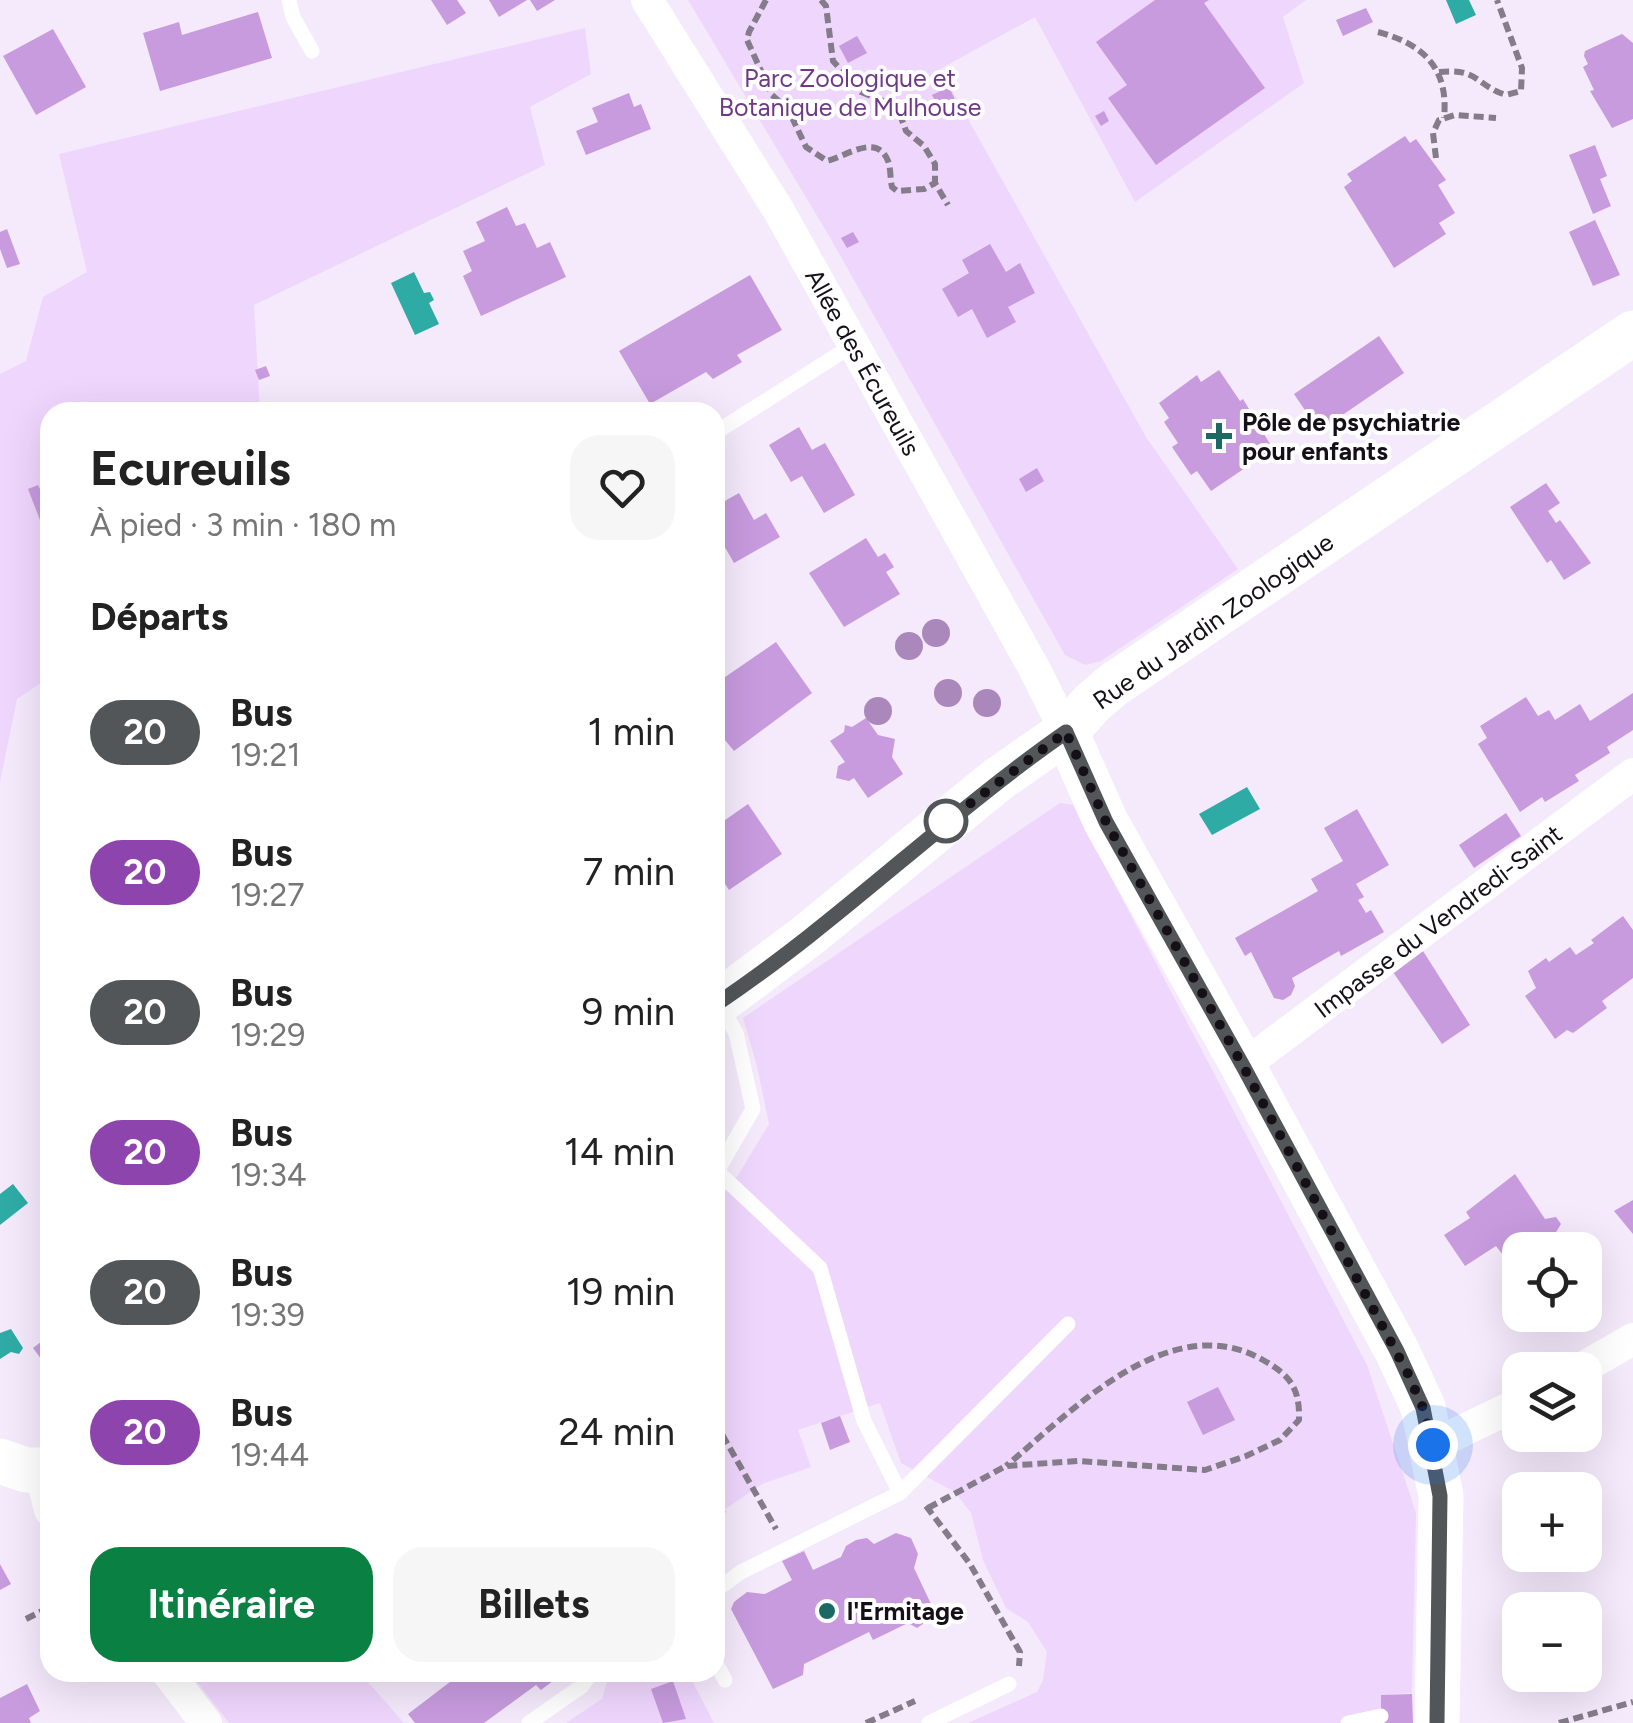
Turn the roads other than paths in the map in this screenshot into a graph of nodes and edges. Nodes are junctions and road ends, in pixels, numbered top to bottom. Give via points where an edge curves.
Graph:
1 (289, 0) edge
2 (647, 0) edge
3 (312, 51) dead end
4 (1633, 333) edge
5 (853, 345) junction
6 (725, 427) edge
7 (1066, 732) junction
8 (1633, 774) edge
9 (725, 998) edge
10 (725, 1016) edge
11 (1243, 1066) junction
12 (725, 1160) edge
13 (725, 1181) edge
14 (1068, 1324) dead end
15 (1633, 1339) edge
16 (1602, 1357) edge
17 (1502, 1412) edge
18 (1433, 1445) junction
19 (900, 1493) junction
20 (725, 1584) edge
21 (175, 1682) edge
22 (585, 1682) edge
23 (1009, 1684) road end
24 (1381, 1716) dead end
25 (1431, 1718) edge
26 (206, 1723) edge
27 (529, 1723) edge
28 (929, 1723) edge
29 (1348, 1723) edge

1 - 3 lane
2 - 5 street, Allée des Écureuils via 779,211
4 - 7 main road, Rue du Jardin Zoologique via 1113,686
5 - 6 lane
5 - 7 street, Allée des Écureuils
7 - 9 main road, Rue du Jardin Zoologique
7 - 11 main road via 1106,822
8 - 11 street, Impasse du Vendredi-Saint
10 - 12 lane via 736,1033 753,1109
11 - 18 main road via 1408,1374
13 - 19 lane via 820,1268 864,1421
14 - 19 lane
15 - 16 street
17 - 18 street
18 - 25 main road via 1442,1518
19 - 20 lane
21 - 26 street
22 - 27 lane
23 - 28 lane
24 - 29 lane

